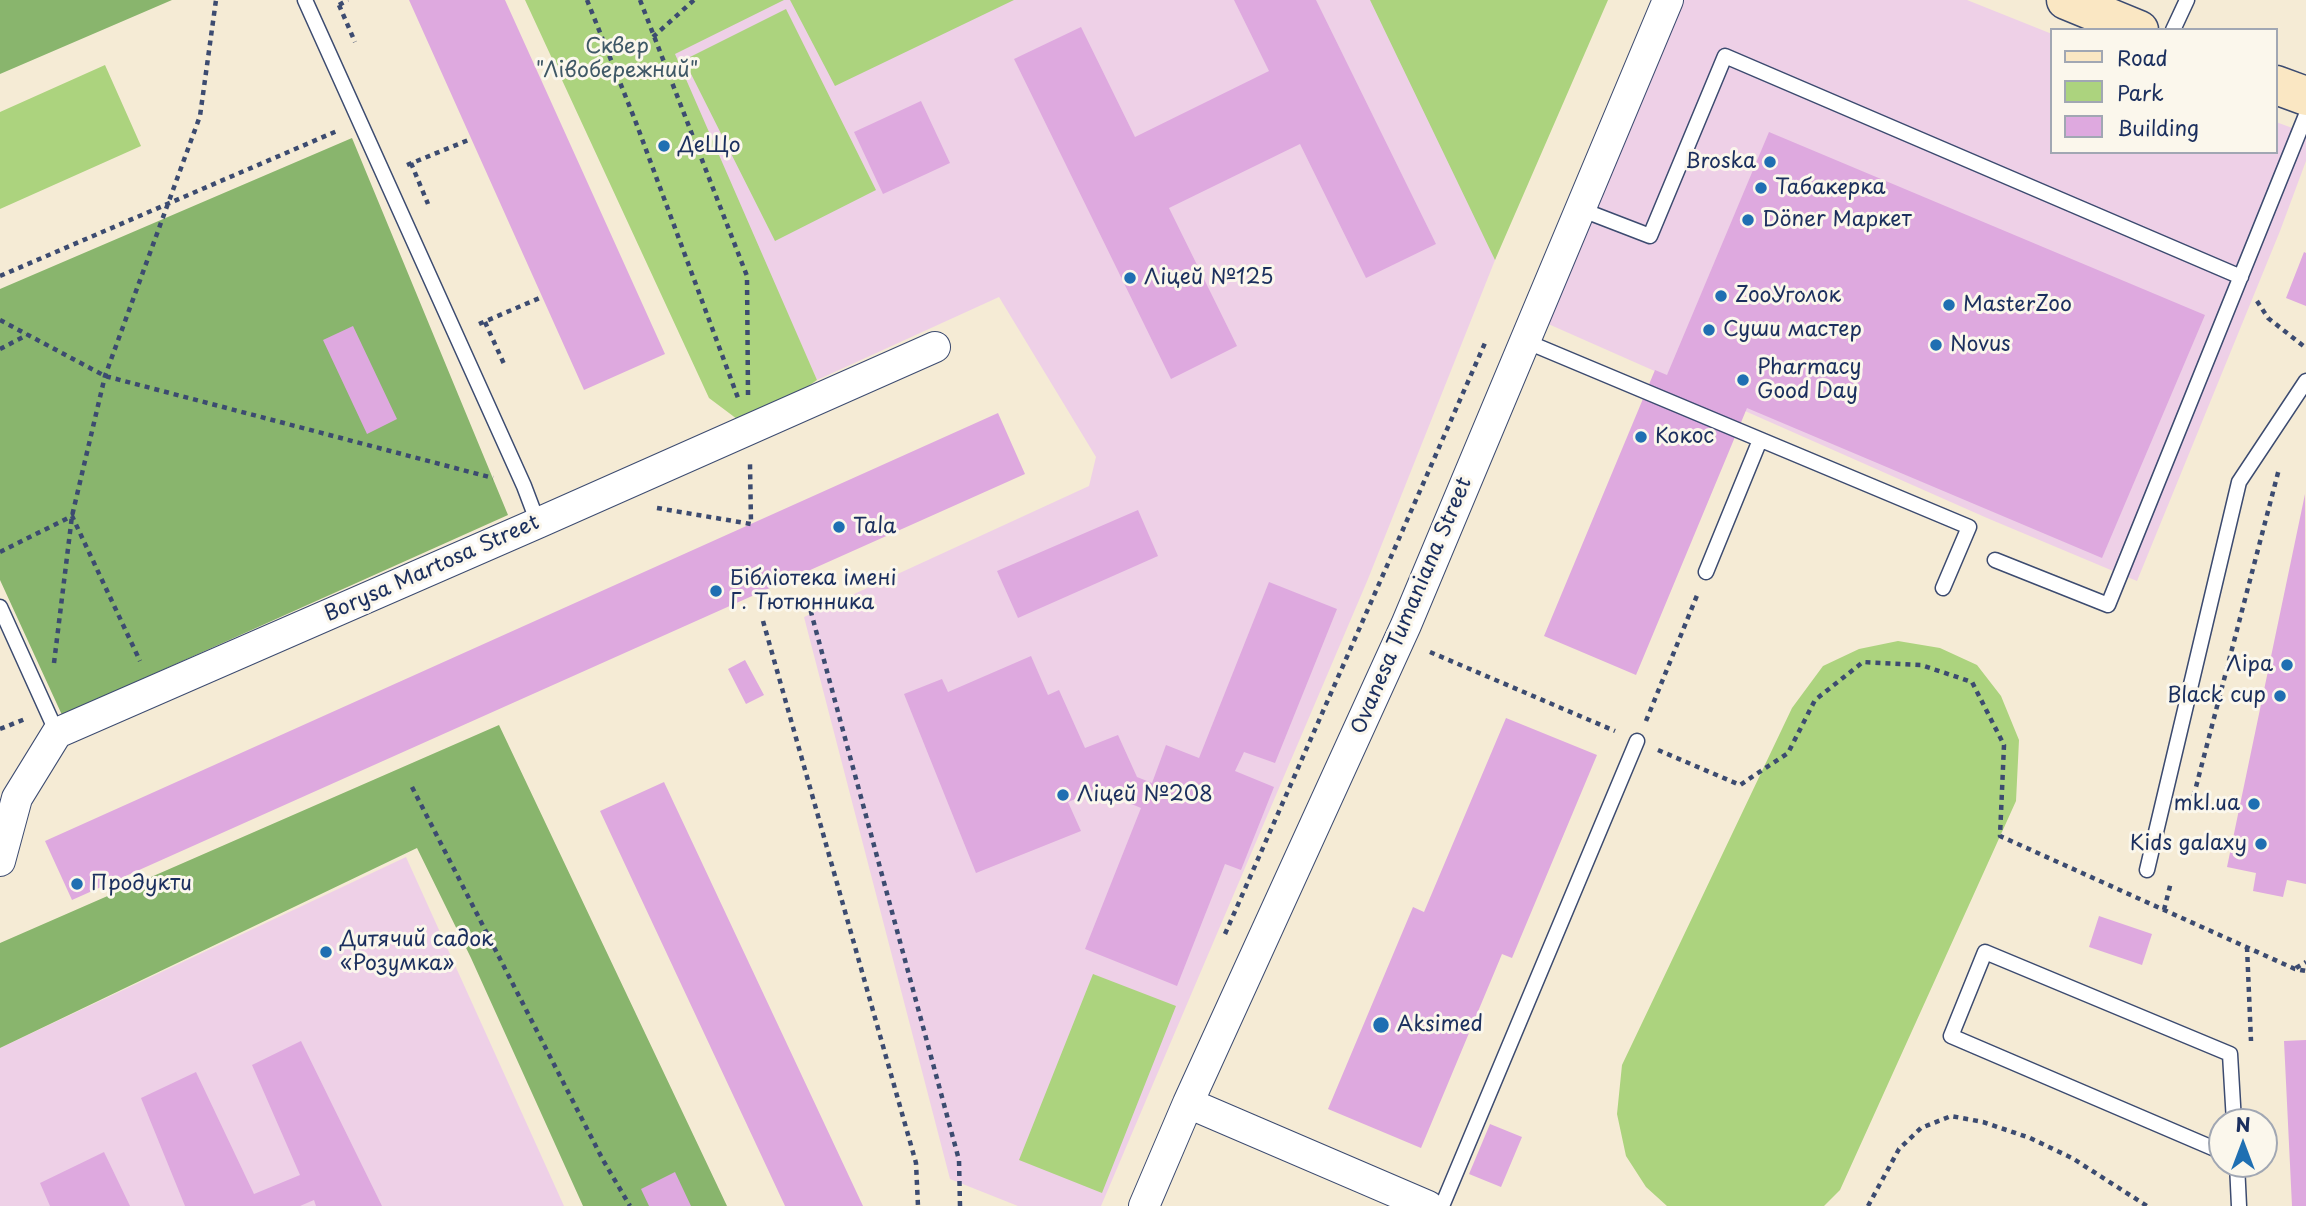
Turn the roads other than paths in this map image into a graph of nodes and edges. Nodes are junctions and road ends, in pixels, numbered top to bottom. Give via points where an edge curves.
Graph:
1 (305, 0) edge
2 (1668, 0) edge
3 (2066, 0) edge
4 (2187, 0) edge
5 (2134, 28) edge
6 (2174, 28) edge
7 (2278, 86) edge
8 (2306, 96) edge
9 (2306, 115) edge
10 (1580, 209) junction
11 (2241, 277) junction
12 (1525, 341) junction
13 (935, 347) dead end
14 (2306, 381) edge
15 (1760, 440) junction
16 (538, 523) junction
17 (1995, 559) dead end
18 (1706, 572) dead end
19 (1943, 588) dead end
20 (0, 607) edge
21 (52, 721) junction
22 (1637, 741) road end
23 (0, 861) edge
24 (2147, 870) dead end
25 (1188, 1103) junction
26 (2233, 1108) edge
27 (2208, 1146) edge
28 (2238, 1178) edge
29 (1144, 1206) edge
30 (1428, 1206) edge
31 (1442, 1206) edge
32 (2239, 1206) edge

1 - 16 lane
2 - 10 street, Ovanesa Tumaniana Street
3 - 5 main road
4 - 6 lane
7 - 8 main road
9 - 11 lane
10 - 11 lane via 1650,236 1726,56
10 - 12 street, Ovanesa Tumaniana Street
11 - 17 lane via 2108,605
12 - 15 lane
12 - 25 street, Ovanesa Tumaniana Street via 1406,625
13 - 16 street, Borysa Martosa Street
14 - 24 lane via 2239,482
15 - 18 lane
15 - 19 lane via 1969,527
16 - 21 street, Borysa Martosa Street via 154,690
20 - 21 lane
21 - 23 street via 17,798
22 - 31 lane
25 - 29 street, Ovanesa Tumaniana Street
25 - 30 street
26 - 27 lane via 2230,1054 1985,952 1951,1036
28 - 32 lane

